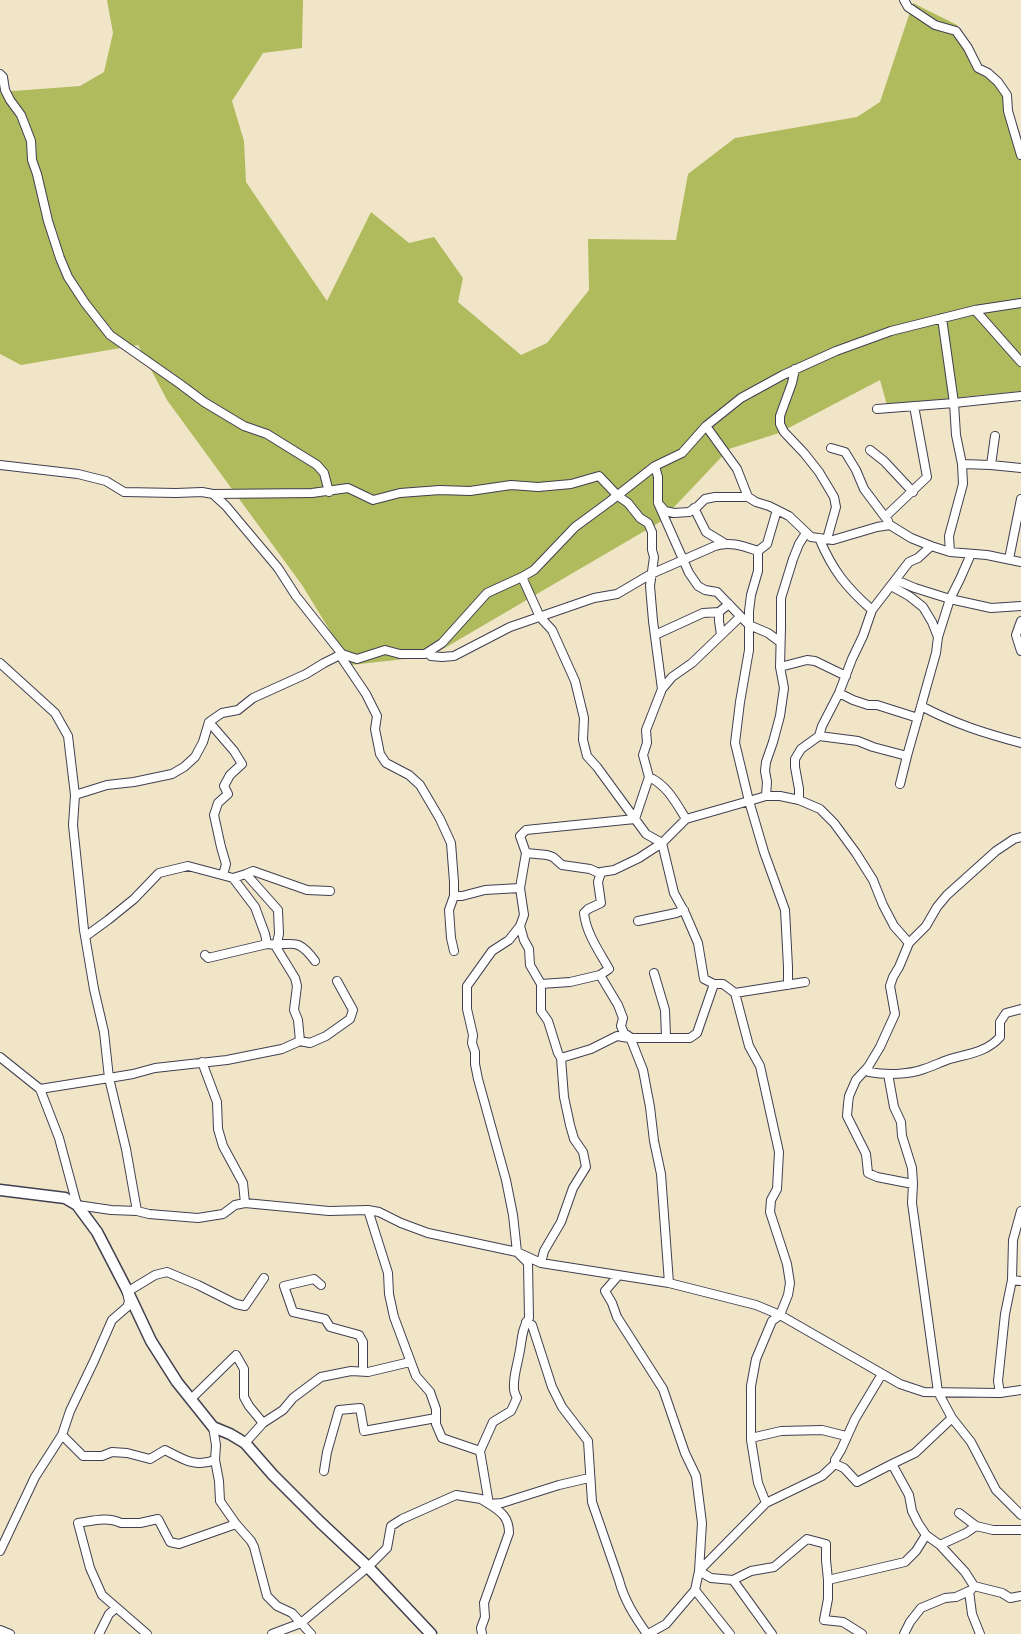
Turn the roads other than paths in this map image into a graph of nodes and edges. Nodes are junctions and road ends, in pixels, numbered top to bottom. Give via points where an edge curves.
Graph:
1 (904, 0) edge
2 (0, 74) edge
3 (1021, 154) edge
4 (1021, 303) edge
5 (975, 310) junction
6 (942, 318) junction
7 (1021, 362) edge
8 (795, 369) junction
9 (1021, 396) edge
10 (954, 403) junction
11 (914, 406) junction
12 (878, 409) dead end
13 (706, 426) junction
14 (995, 436) dead end
15 (831, 448) dead end
16 (870, 450) dead end
17 (962, 464) junction
18 (0, 465) edge
19 (991, 465) junction
20 (655, 466) junction
21 (1021, 468) edge
22 (329, 492) junction
23 (913, 492) junction
24 (213, 494) junction
25 (618, 496) junction
26 (748, 497) junction
27 (1021, 499) edge
28 (658, 503) junction
29 (694, 508) junction
30 (777, 510) junction
31 (885, 517) junction
32 (890, 525) junction
33 (807, 533) junction
34 (823, 539) junction
35 (724, 543) junction
36 (931, 546) junction
37 (758, 550) junction
38 (950, 552) junction
39 (971, 554) junction
40 (1009, 559) junction
41 (684, 561) junction
42 (1021, 562) edge
43 (651, 574) junction
44 (522, 577) junction
45 (893, 583) junction
46 (950, 599) junction
47 (729, 604) junction
48 (1021, 606) edge
49 (872, 610) junction
50 (719, 612) junction
51 (540, 616) junction
52 (740, 617) junction
53 (1021, 621) edge
54 (749, 625) junction
55 (655, 635) junction
56 (721, 635) junction
57 (938, 636) junction
58 (780, 642) junction
59 (1021, 651) edge
60 (342, 654) junction
61 (431, 656) dead end
62 (0, 663) edge
63 (780, 667) junction
64 (846, 676) junction
65 (662, 689) junction
66 (839, 693) junction
67 (921, 706) junction
68 (918, 718) junction
69 (209, 722) junction
70 (819, 736) junction
71 (1021, 743) edge
72 (907, 756) junction
73 (649, 777) junction
74 (900, 784) dead end
75 (75, 795) junction
76 (766, 796) junction
77 (799, 800) junction
78 (749, 801) junction
79 (635, 819) junction
80 (686, 819) junction
81 (1021, 837) edge
82 (662, 843) junction
83 (526, 854) junction
84 (246, 874) junction
85 (601, 874) junction
86 (223, 875) junction
87 (233, 878) junction
88 (520, 888) junction
89 (330, 891) dead end
90 (454, 896) junction
91 (684, 910) junction
92 (638, 921) dead end
93 (520, 926) junction
94 (86, 936) junction
95 (909, 943) junction
96 (267, 944) junction
97 (276, 945) junction
98 (454, 951) dead end
99 (205, 955) dead end
100 (315, 961) dead end
101 (654, 973) dead end
102 (600, 975) junction
103 (337, 981) dead end
104 (805, 982) dead end
105 (541, 984) junction
106 (714, 984) junction
107 (788, 985) junction
108 (735, 993) junction
109 (1021, 1008) edge
110 (630, 1037) junction
111 (666, 1037) junction
112 (300, 1041) junction
113 (0, 1057) edge
114 (561, 1059) junction
115 (202, 1062) junction
116 (868, 1067) junction
117 (888, 1074) junction
118 (109, 1078) junction
119 (40, 1089) junction
120 (912, 1184) junction
121 (0, 1190) edge
122 (245, 1203) junction
123 (77, 1205) junction
124 (368, 1210) junction
125 (1021, 1210) edge
126 (137, 1211) junction
127 (517, 1252) junction
128 (540, 1263) junction
129 (618, 1276) junction
130 (264, 1278) dead end
131 (1012, 1280) junction
132 (1021, 1281) edge
133 (669, 1283) junction
134 (321, 1285) dead end
135 (127, 1292) junction
136 (780, 1315) junction
137 (526, 1322) junction
138 (410, 1362) junction
139 (363, 1370) junction
140 (882, 1374) junction
141 (1021, 1390) edge
142 (938, 1392) junction
143 (1000, 1393) junction
144 (191, 1399) junction
145 (436, 1418) junction
146 (952, 1418) junction
147 (263, 1423) junction
148 (213, 1427) junction
149 (62, 1434) junction
150 (846, 1436) junction
151 (751, 1438) junction
152 (245, 1443) junction
153 (480, 1451) junction
154 (215, 1460) junction
155 (835, 1464) junction
156 (892, 1464) junction
157 (324, 1471) dead end
158 (590, 1478) junction
159 (766, 1503) junction
160 (489, 1504) junction
161 (959, 1513) dead end
162 (1021, 1515) edge
163 (236, 1524) junction
164 (976, 1526) junction
165 (1021, 1530) edge
166 (926, 1535) junction
167 (940, 1545) junction
168 (0, 1551) edge
169 (368, 1567) junction
170 (699, 1571) junction
171 (733, 1580) junction
172 (828, 1580) junction
173 (972, 1589) junction
174 (695, 1590) junction
175 (1021, 1596) edge
176 (117, 1608) junction
177 (301, 1623) junction
178 (0, 1630) edge
179 (10, 1634) edge
180 (99, 1634) edge
181 (147, 1634) edge
182 (272, 1634) edge
183 (311, 1634) edge
184 (431, 1634) edge
185 (482, 1634) edge
186 (647, 1634) edge
187 (730, 1634) edge
188 (772, 1634) edge
189 (862, 1634) edge
190 (904, 1634) edge
191 (980, 1634) edge

1 - 3 street via 935,25 956,31 978,68 998,82 1007,95
2 - 22 street via 31,141 32,160 60,258 91,311 110,335 204,402 317,465 324,473
4 - 5 street
5 - 6 street
5 - 7 street
6 - 8 street via 891,331
6 - 10 street
8 - 13 street via 741,398
8 - 34 street via 780,424 834,497 836,507
9 - 10 street
10 - 11 street
10 - 17 street
11 - 12 street
11 - 23 street via 927,477
13 - 20 street via 682,453
13 - 26 street via 737,469
14 - 19 street
15 - 31 street via 846,452 864,489
16 - 23 street
17 - 19 street
17 - 38 street via 963,484 949,536
18 - 24 street via 78,474 106,481 124,492
19 - 21 street
20 - 25 street
20 - 28 street
22 - 24 street
22 - 25 street via 348,488 372,500 400,493 571,484 599,476
23 - 31 street
24 - 60 street via 278,568
25 - 43 street via 648,523 652,532
25 - 44 street via 575,526 534,570
26 - 29 street via 705,499
26 - 30 street
27 - 40 street
28 - 29 street via 665,511 674,513
28 - 41 street
29 - 35 street via 706,532
30 - 33 street
30 - 37 street via 767,544
31 - 32 street
32 - 34 street via 834,540
32 - 36 street
33 - 34 street
33 - 58 street via 799,544 781,598
34 - 49 street via 828,560 839,576
35 - 37 street
35 - 41 street
36 - 38 street
36 - 45 street via 909,562
37 - 54 street
38 - 39 street
39 - 40 street
39 - 46 street
40 - 42 street
41 - 43 street
41 - 47 street via 698,586 717,592
43 - 51 street via 617,594
43 - 55 street
44 - 51 street
44 - 60 street via 487,593 442,643 425,654 385,650 357,659
45 - 46 street
45 - 49 street
45 - 57 street via 923,606
46 - 48 street via 991,608
46 - 57 street
47 - 50 street
47 - 52 street
49 - 64 street
50 - 55 street via 703,613
50 - 56 street
51 - 61 street via 454,656
51 - 79 street via 552,630 575,681 584,717 587,756
52 - 54 street
52 - 56 street
53 - 59 street via 1016,635
54 - 58 street
54 - 78 street via 735,743
55 - 65 street
56 - 65 street
57 - 67 street
58 - 63 street
60 - 69 street
60 - 90 street via 377,716 375,729 380,754 386,763 420,785 440,819 451,843
62 - 75 street via 55,713 68,736
63 - 64 street via 815,661
63 - 76 street via 784,688 766,762
64 - 66 street
65 - 73 street via 646,730 643,755
66 - 68 street
66 - 70 street
67 - 68 street
67 - 71 street via 948,721
68 - 72 street
69 - 75 street via 195,757 172,774 107,784
69 - 86 street via 242,764 230,775 224,786 228,794 218,803 214,815 226,864
70 - 72 street via 858,741
70 - 77 street via 801,749 795,759
72 - 74 street
73 - 79 street
73 - 80 street via 674,798
75 - 94 street via 73,825
76 - 77 street
76 - 78 street
77 - 95 street via 820,808 834,823 873,879 894,926
78 - 80 street
78 - 107 street via 785,910
79 - 82 street via 646,834
79 - 83 street via 526,830 520,836
80 - 82 street
81 - 95 street via 996,850 964,879 941,901 926,926
82 - 85 street
82 - 91 street via 674,892
83 - 85 street via 547,855 562,865
83 - 88 street
84 - 87 street
84 - 89 street via 253,871 307,890
84 - 97 street via 278,910
85 - 102 street via 601,903 584,913 590,936 609,969
86 - 87 street
86 - 94 street via 188,866 159,873
87 - 96 street via 255,907
88 - 90 street
88 - 93 street via 524,915
90 - 98 street via 449,910
91 - 92 street
91 - 106 street via 698,943 704,979
93 - 105 street via 530,965
93 - 127 street via 509,940 492,951 469,981 466,993 475,1064 506,1180
94 - 118 street
95 - 116 street via 890,986 895,1014
96 - 97 street
96 - 99 street via 208,958
97 - 100 street via 301,946
97 - 112 street via 297,986 294,1010
101 - 111 street via 665,1010
102 - 105 street
102 - 110 street via 623,1018 624,1033
103 - 112 street via 353,1010 350,1019 326,1036 310,1043
104 - 107 street
105 - 114 street via 541,1011
106 - 108 street via 723,984
106 - 111 street via 697,1033 690,1038
107 - 108 street
108 - 136 street via 749,1047 760,1066 779,1152 777,1189 770,1212 790,1283
109 - 117 street via 1006,1013 1000,1022 1000,1037 992,1046 922,1071
110 - 111 street
110 - 114 street via 617,1036
110 - 133 street via 643,1070 661,1174
112 - 115 street via 282,1049
113 - 119 street
114 - 128 street via 570,1125 586,1167
115 - 118 street
115 - 122 street via 218,1102 218,1129 223,1146 243,1183
116 - 117 street via 869,1072
116 - 120 street via 849,1096 847,1116 866,1154 868,1173
117 - 120 street via 912,1168
118 - 119 street
118 - 126 street
119 - 123 street via 59,1138
120 - 142 street
121 - 123 street via 65,1198
122 - 124 street via 329,1211
122 - 126 street via 223,1214 198,1218
123 - 126 street
123 - 135 street via 97,1232
124 - 127 street via 428,1233
124 - 138 street via 388,1273 394,1317
125 - 131 street via 1013,1240
127 - 128 street
127 - 137 street via 528,1263
128 - 129 street
129 - 133 street
129 - 170 street via 605,1291 663,1389 696,1476 702,1523
130 - 135 street via 245,1306 167,1272
131 - 132 street
131 - 143 street via 1002,1340
133 - 136 street
134 - 139 street via 314,1279 284,1286 293,1312 325,1319 330,1327 359,1335 363,1342
135 - 144 street via 151,1341
135 - 149 street via 127,1307 111,1320
136 - 140 street
136 - 151 street via 772,1321 756,1359 751,1386
137 - 153 street via 514,1376 517,1398 511,1411 493,1422
137 - 158 street via 532,1325 562,1407 588,1441
138 - 139 street
138 - 145 street via 429,1392
139 - 147 street via 321,1377
140 - 142 street via 924,1392
140 - 150 street
141 - 143 street
142 - 143 street
142 - 146 street
144 - 147 street via 236,1355 243,1369 244,1396
144 - 148 street
145 - 153 street via 442,1438
145 - 157 street via 364,1431 360,1408 339,1410
146 - 156 street via 915,1453
146 - 162 street via 971,1442 996,1490
147 - 152 street
148 - 152 street
148 - 154 street
149 - 154 street via 83,1456 112,1452 150,1459 165,1450 188,1462 205,1464
149 - 168 street via 35,1477
150 - 151 street via 822,1430 781,1431
150 - 155 street
151 - 159 street via 758,1483
152 - 169 street
153 - 160 street
154 - 163 street via 220,1501
155 - 156 street via 844,1467 857,1482
155 - 159 street via 822,1476
156 - 166 street
158 - 160 street
158 - 186 street via 592,1502 622,1592
159 - 170 street
160 - 169 street via 456,1496 402,1519 391,1526 387,1548
160 - 185 street via 502,1512 509,1524 484,1603
161 - 164 street
163 - 176 street via 179,1544 170,1542 158,1519 121,1524 105,1519 78,1523 102,1595
163 - 177 street via 254,1547 267,1596
164 - 165 street
164 - 167 street
166 - 167 street
166 - 172 street via 906,1562
167 - 173 street via 965,1572
169 - 177 street
169 - 184 street
170 - 171 street via 711,1578
170 - 174 street
171 - 172 street via 751,1571 774,1567 807,1539 826,1544
171 - 188 street
172 - 189 street via 824,1620 843,1622
173 - 175 street via 1002,1593 1010,1598
173 - 190 street via 921,1608
173 - 191 street via 972,1614
174 - 186 street via 666,1624
174 - 187 street
176 - 180 street
176 - 181 street
177 - 182 street
177 - 183 street
178 - 179 street

